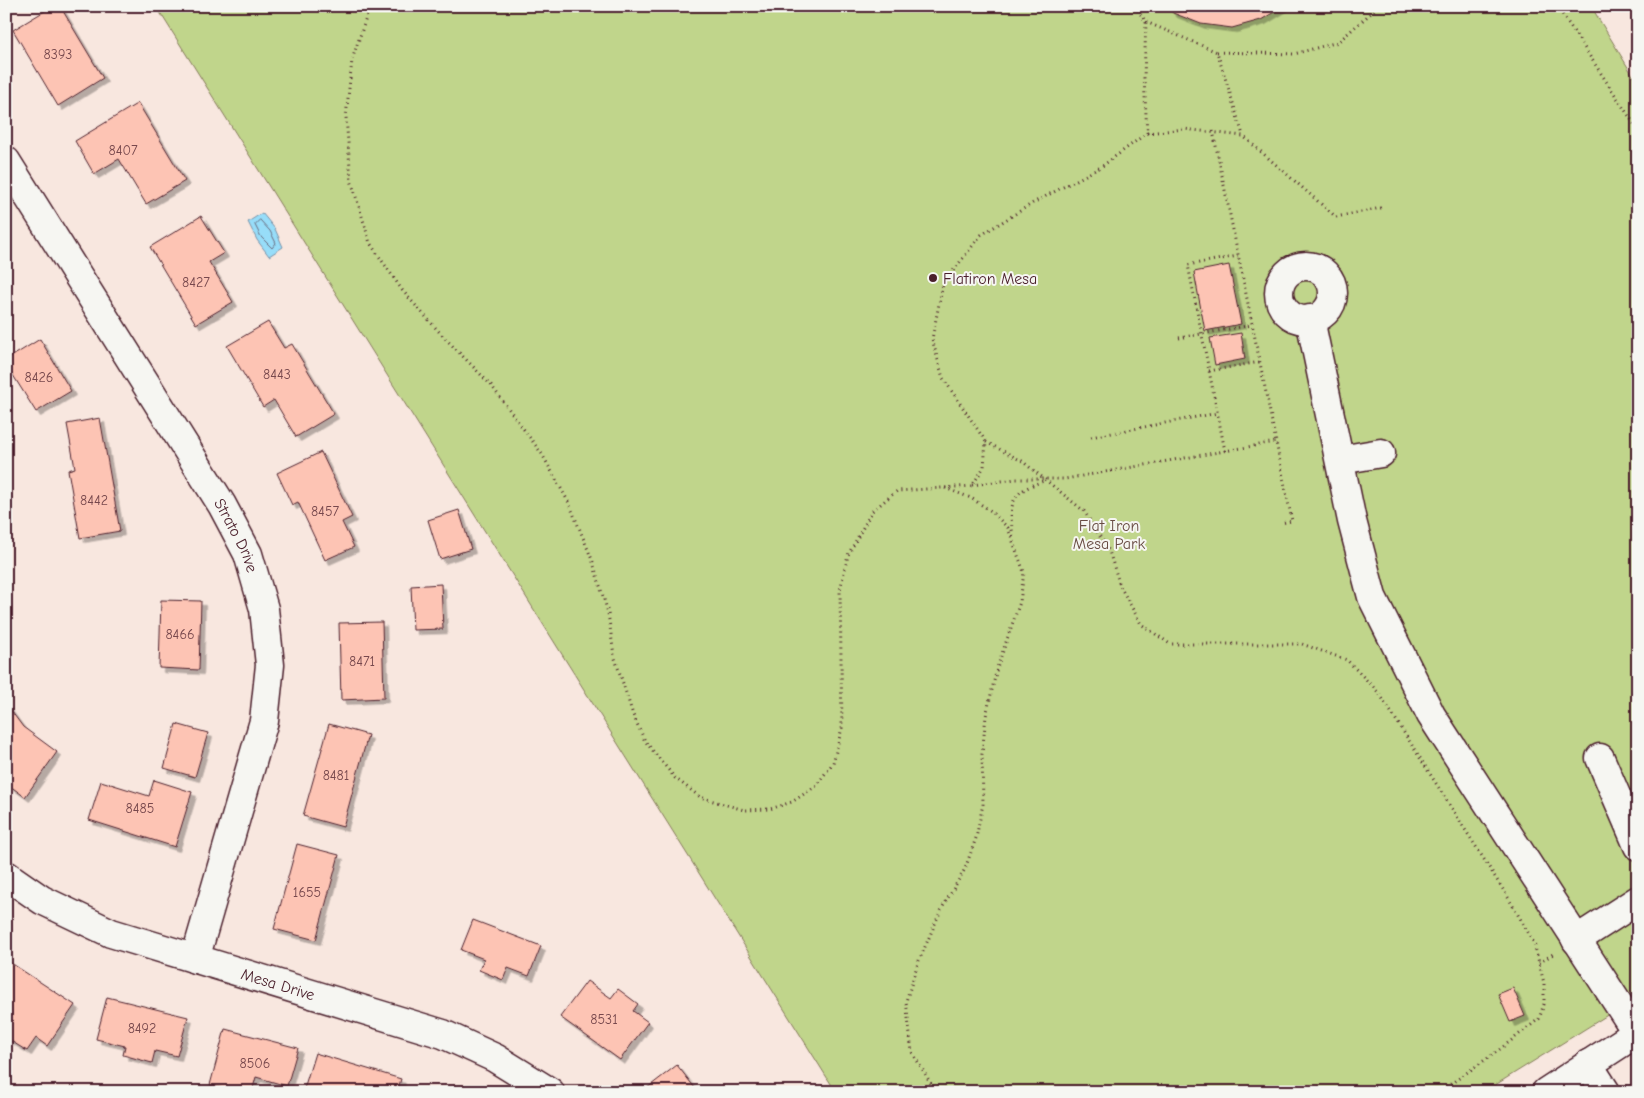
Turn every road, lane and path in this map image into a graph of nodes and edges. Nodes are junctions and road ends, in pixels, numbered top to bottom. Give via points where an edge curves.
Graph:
1 (370, 6) edge
2 (1135, 6) edge
3 (1379, 6) edge
4 (1557, 6) edge
5 (1146, 22) junction
6 (1217, 52) junction
7 (1638, 130) edge
8 (1213, 131) junction
9 (1147, 132) junction
10 (1243, 136) junction
11 (6, 161) edge
12 (1381, 208) dead end
13 (1238, 256) junction
14 (1310, 319) dead end
15 (1252, 325) junction
16 (1202, 335) junction
17 (1179, 338) dead end
18 (1260, 362) junction
19 (1209, 371) junction
20 (1218, 413) junction
21 (1091, 437) dead end
22 (986, 442) junction
23 (1276, 442) junction
24 (1225, 451) junction
25 (1381, 453) dead end
26 (1340, 460) junction
27 (1047, 480) junction
28 (972, 486) junction
29 (945, 488) junction
30 (1281, 523) dead end
31 (1014, 542) junction
32 (1600, 758) dead end
33 (1638, 846) edge
34 (6, 875) edge
35 (1638, 900) edge
36 (1576, 940) junction
37 (195, 959) junction
38 (1638, 1033) edge
39 (1588, 1064) junction
40 (550, 1092) edge
41 (936, 1092) edge
42 (1439, 1092) edge
43 (1546, 1092) edge
44 (1606, 1092) edge

1 - 29 path via 352,60 346,117 351,180 370,243 402,290 491,385 542,454 570,503 593,562 608,613 614,656 633,715 645,741 674,778 700,797 744,810 770,809 792,802 816,786 832,763 842,728 840,590 848,555 872,511 897,491
2 - 5 path
3 - 6 path via 1338,42 1294,54
4 - 7 path
5 - 6 path
5 - 9 path via 1144,78
6 - 10 path
8 - 9 path
8 - 10 path
8 - 13 path
9 - 22 path via 1101,167 1033,202 981,235 943,284 932,340 936,355 943,378
10 - 12 path via 1336,217
11 - 37 street, Strato Drive via 222,505 248,554 264,609 270,665 264,721
13 - 15 path
13 - 16 path via 1188,266
14 - 26 street
15 - 16 path
15 - 18 path
16 - 17 path
16 - 19 path
18 - 19 path
18 - 23 path
19 - 20 path
20 - 21 path
20 - 24 path
22 - 27 path via 1022,461
22 - 28 path via 984,467
23 - 24 path
23 - 30 path via 1292,521
24 - 27 path
25 - 26 street
26 - 36 street via 1372,597 1431,714
27 - 28 path via 1016,479
27 - 31 path via 1024,488 1015,499 1010,516
27 - 42 path via 1084,511 1109,551 1120,586 1141,624 1170,644 1302,644 1347,660 1379,693 1534,943 1544,983 1540,1019
28 - 29 path
29 - 31 path via 971,498 991,511 1008,528
31 - 41 path via 1024,572 1020,602 996,668 986,716 982,754 983,804 976,838 918,962 906,1001 912,1052
32 - 33 street
34 - 37 street, Mesa Drive via 42,900 111,933
35 - 36 street
36 - 38 street
37 - 40 street, Mesa Drive via 443,1034 496,1058
38 - 39 street
39 - 43 street
39 - 44 street

